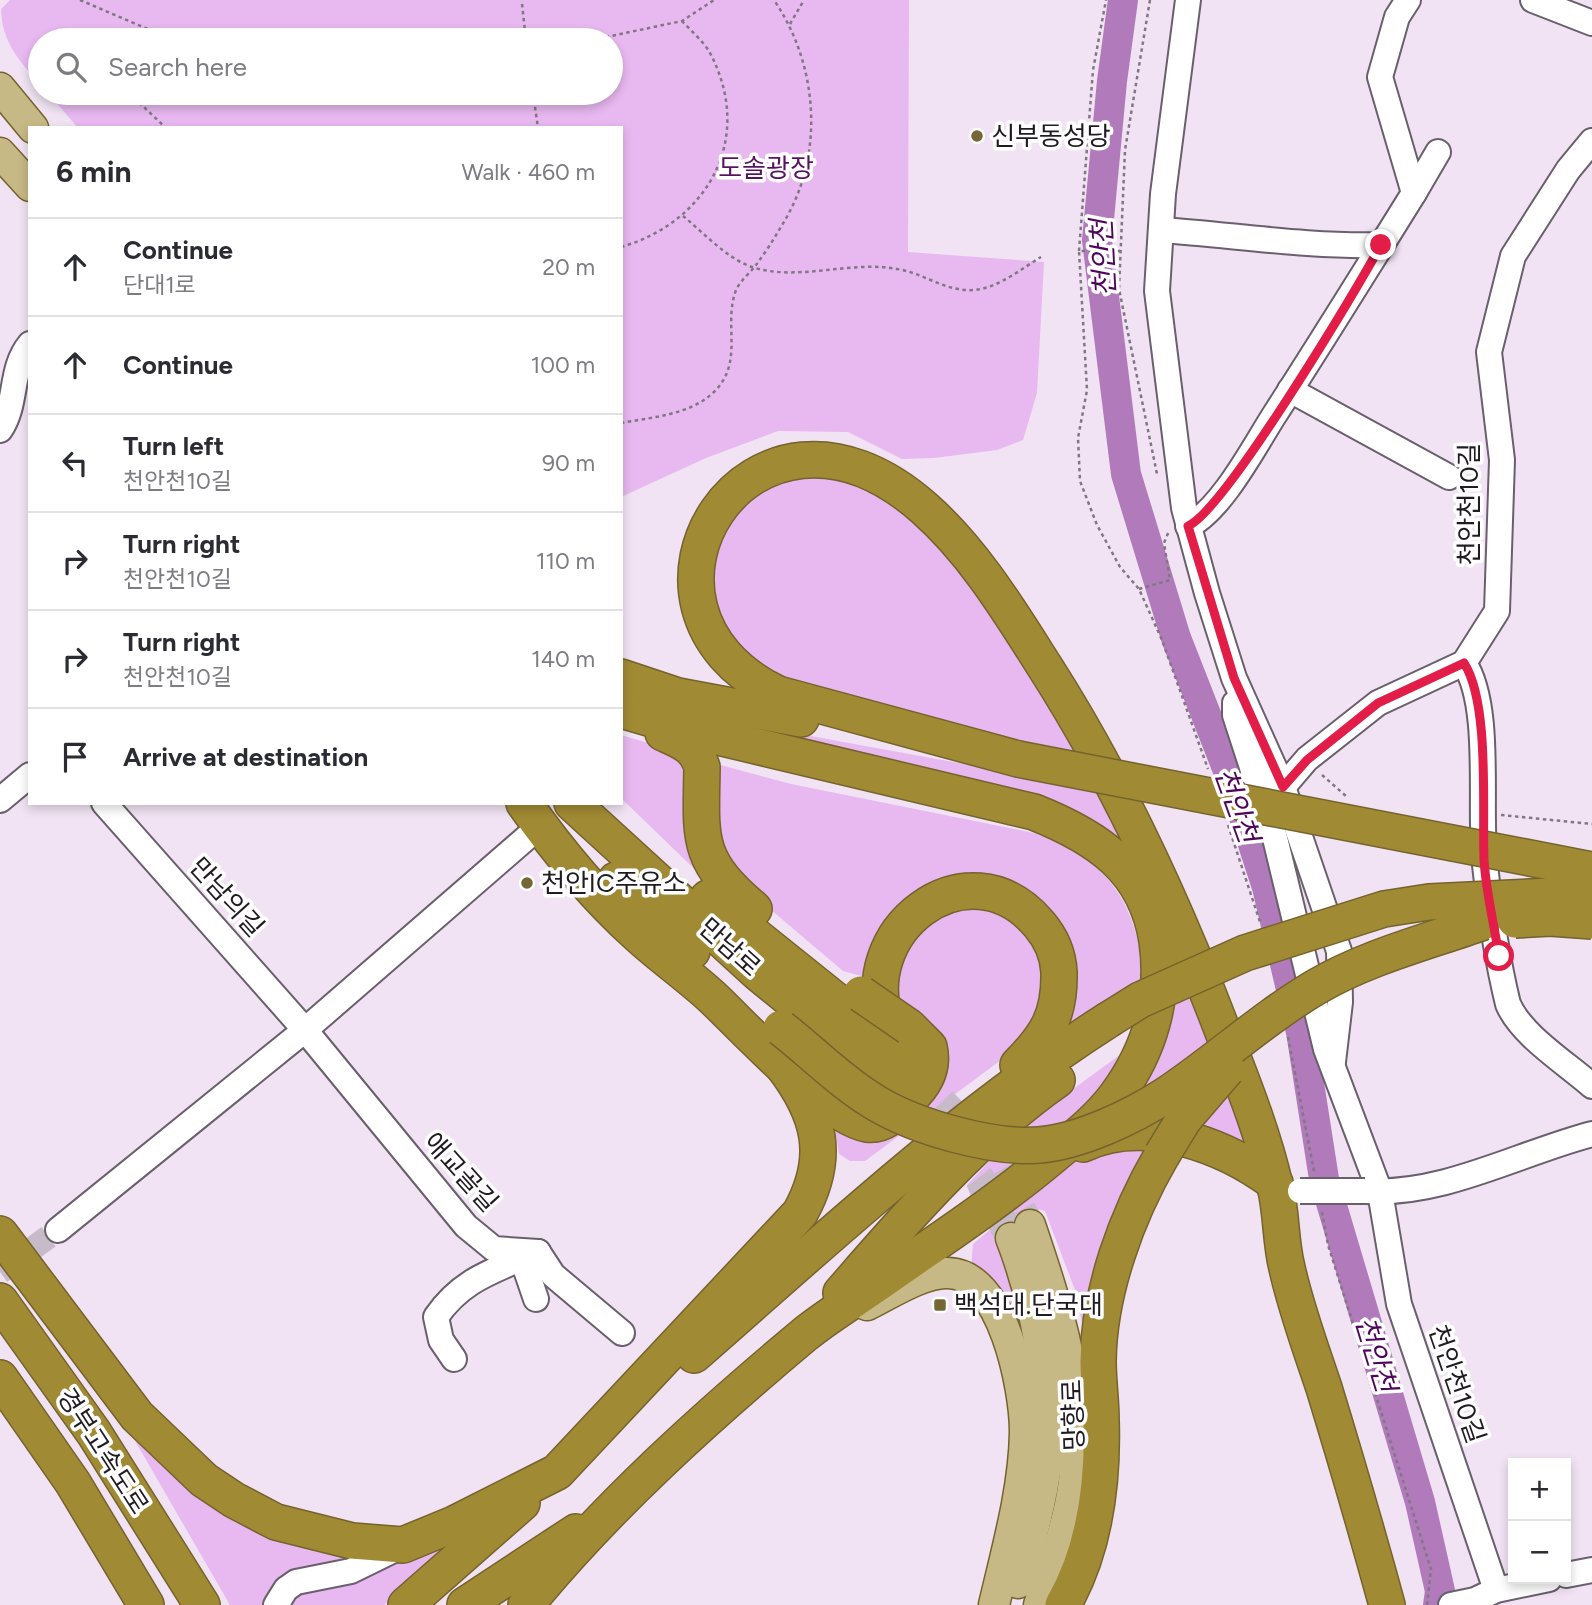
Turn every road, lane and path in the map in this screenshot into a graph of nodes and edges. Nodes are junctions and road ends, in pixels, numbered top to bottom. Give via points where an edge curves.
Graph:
1 (80, 0) edge
2 (714, 0) edge
3 (774, 0) edge
4 (804, 0) edge
5 (1106, 0) edge
6 (1150, 0) edge
7 (1188, 0) edge
8 (1408, 0) edge
9 (1533, 0) edge
10 (522, 4) dead end
11 (682, 21) junction
12 (1592, 23) edge
13 (790, 24) junction
14 (145, 28) edge
15 (525, 28) edge
16 (623, 33) edge
17 (0, 89) edge
18 (142, 105) edge
19 (535, 105) edge
20 (31, 126) edge
21 (164, 126) edge
22 (538, 126) edge
23 (1592, 141) edge
24 (1438, 152) dead end
25 (0, 153) edge
26 (28, 184) edge
27 (1414, 193) junction
28 (683, 216) junction
29 (1161, 230) junction
30 (1381, 245) junction
31 (623, 246) edge
32 (1079, 251) junction
33 (1120, 251) junction
34 (1041, 257) dead end
35 (754, 267) junction
36 (28, 346) edge
37 (1290, 390) junction
38 (623, 423) edge
39 (0, 430) edge
40 (1449, 477) dead end
41 (1159, 478) dead end
42 (1180, 524) junction
43 (1139, 589) junction
44 (1464, 663) junction
45 (623, 678) edge
46 (1234, 678) junction
47 (623, 713) edge
48 (623, 713) edge
49 (1018, 759) junction
50 (1211, 776) dead end
51 (28, 777) edge
52 (1283, 787) junction
53 (0, 800) edge
54 (106, 805) edge
55 (574, 805) edge
56 (605, 805) edge
57 (534, 811) edge
58 (1484, 814) junction
59 (1592, 824) edge
60 (1228, 825) dead end
61 (1592, 870) edge
62 (1592, 894) edge
63 (1488, 917) junction
64 (1592, 921) edge
65 (1261, 926) dead end
66 (1440, 937) junction
67 (305, 1030) junction
68 (1112, 1031) junction
69 (1287, 1032) dead end
70 (1333, 1062) junction
71 (783, 1066) junction
72 (903, 1077) junction
73 (1592, 1086) edge
74 (957, 1127) junction
75 (1592, 1134) edge
76 (1233, 1160) junction
77 (1042, 1165) junction
78 (1303, 1190) junction
79 (1373, 1192) junction
80 (1282, 1222) junction
81 (58, 1230) tunnel mouth
82 (0, 1234) edge
83 (538, 1252) junction
84 (536, 1299) dead end
85 (0, 1301) edge
86 (622, 1333) dead end
87 (806, 1333) junction
88 (454, 1359) dead end
89 (0, 1378) edge
90 (557, 1472) junction
91 (73, 1483) junction
92 (611, 1509) junction
93 (403, 1545) junction
94 (1085, 1557) junction
95 (1592, 1570) edge
96 (1571, 1574) edge
97 (1529, 1584) edge
98 (1474, 1598) edge
99 (1048, 1599) edge
100 (134, 1605) edge
101 (146, 1605) edge
102 (202, 1605) edge
103 (276, 1605) edge
104 (406, 1605) edge
105 (465, 1605) edge
106 (495, 1605) edge
107 (526, 1605) edge
108 (994, 1605) edge
109 (1010, 1605) edge
110 (1074, 1605) edge
111 (1387, 1605) edge
112 (1427, 1605) edge

1 - 14 path
2 - 11 path
3 - 13 path
4 - 13 path
5 - 32 path via 1093,70
6 - 33 path via 1125,150
7 - 29 street, 천안천10길
8 - 27 street via 1397,17 1380,77
9 - 12 street
10 - 15 path
11 - 16 path
11 - 28 path via 710,52 726,97 721,156 705,194
13 - 35 path via 809,90 813,125 809,156 796,202
17 - 20 main road
18 - 21 path
19 - 22 path
23 - 44 street, 천안천10길 via 1513,256 1489,352 1502,460 1497,611
24 - 27 street
25 - 26 main road
27 - 30 street
28 - 31 path via 648,240
28 - 35 path via 735,258
29 - 30 street via 1320,246
29 - 42 street, 천안천10길 via 1157,291
30 - 37 street
32 - 33 path
32 - 43 path via 1087,390 1078,438 1080,481 1114,557
33 - 41 path via 1119,289
34 - 35 path via 992,286 974,290 952,289 897,268
35 - 38 path via 737,289 732,363 717,389 686,410
36 - 39 street via 19,357 9,418
37 - 40 street, 천안천10길
37 - 42 street via 1205,515
42 - 43 path via 1164,543 1170,580
42 - 46 street, 천안천10길
43 - 50 path
44 - 52 street via 1378,703 1307,760
44 - 58 street via 1473,677 1479,715
45 - 49 highway via 677,696
46 - 52 street, 천안천10길
46 - 70 street, 천안천10길 via 1235,715 1275,838 1326,1049
47 - 71 highway, bridge via 695,750 702,767 702,839 709,863 726,886 929,1046 930,1070 915,1093 882,1123 856,1120
48 - 77 highway via 1034,812 1066,825 1119,862 1146,900 1154,927 1160,967 1158,1003 1139,1056 1116,1096
49 - 61 highway, bridge
49 - 78 highway via 778,694 737,668 702,619 696,597 700,550 709,526 733,491 747,479 807,457 848,463 898,488 958,543 1007,607 1072,709 1178,915 1242,1080
51 - 53 street
52 - 70 street, 천안천10길 via 1339,951 1340,1002
54 - 67 street, 만남의길
55 - 72 highway, 만남로 via 758,973
56 - 72 highway, 만남로 via 715,905 844,1007
57 - 66 highway, bridge via 841,1079 900,1116 959,1135 1016,1145 1041,1145 1130,1116 1180,1086 1267,1018 1337,975
57 - 67 street
57 - 71 highway via 637,934 710,995
58 - 59 path
58 - 63 street
60 - 65 path
62 - 68 highway, bridge via 1429,902 1384,909 1245,953 1140,1000
63 - 64 highway, bridge
63 - 66 highway, bridge
63 - 68 highway, bridge via 1335,943
63 - 73 street via 1512,1013
66 - 94 highway, bridge via 1352,981 1252,1046 1207,1090 1162,1155 1133,1208 1109,1292 1098,1361 1101,1467
67 - 81 street
67 - 83 street, 애교골길 via 466,1226 494,1249
68 - 74 highway via 1042,1063
68 - 87 highway via 924,1200
69 - 78 path
70 - 79 street, 천안천10길
71 - 90 highway via 810,1108 816,1130 818,1171 811,1192 783,1233
72 - 74 highway via 880,990 894,935 927,903 956,892 1003,897 1028,911 1049,935 1059,961 1059,999 1048,1030
74 - 90 highway
75 - 79 street via 1447,1181
76 - 77 highway via 1208,1145 1160,1133 1098,1137
76 - 78 highway
76 - 80 highway
77 - 87 highway
78 - 79 street, bridge
78 - 80 highway
78 - 112 path via 1328,1245 1417,1517 1431,1569
79 - 98 street, 천안천10길
80 - 111 highway via 1286,1265
82 - 93 highway via 137,1416 204,1480 276,1522 352,1541
83 - 84 street via 525,1267
83 - 86 street via 552,1275
83 - 88 street via 467,1282 445,1304 436,1317 441,1340
85 - 102 highway, 경부고속도로 via 94,1433
87 - 92 highway
87 - 108 main road via 946,1272 976,1284 990,1297 1022,1393 1025,1432 1011,1535
89 - 91 highway, 경부고속도로
90 - 93 highway
90 - 104 highway
91 - 100 highway
91 - 101 highway, 경부고속도로
92 - 105 highway
92 - 106 street
92 - 107 highway
93 - 103 street via 351,1571 296,1582
94 - 99 highway
94 - 110 highway
95 - 96 street
97 - 98 street
99 - 109 main road, 망향로 via 1074,1482 1076,1411 1060,1315 1021,1231 1045,1382 1047,1455 1037,1524

